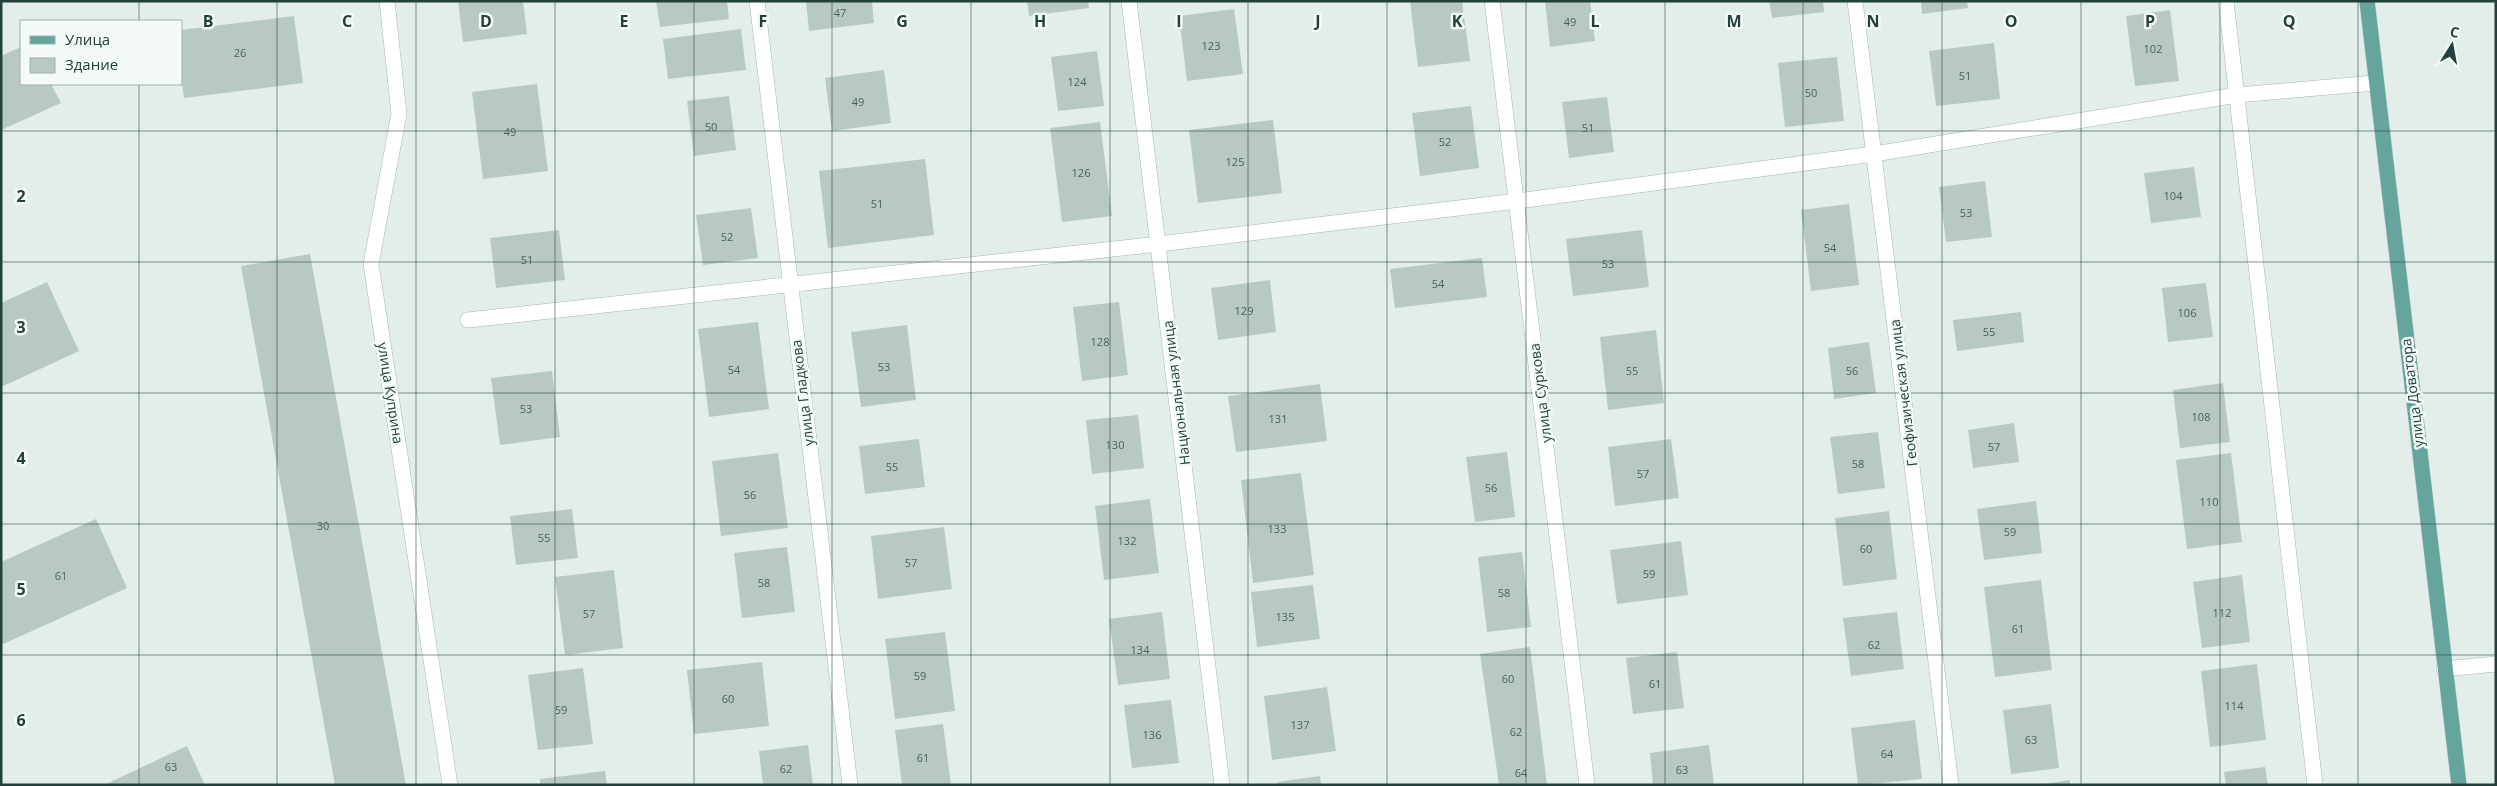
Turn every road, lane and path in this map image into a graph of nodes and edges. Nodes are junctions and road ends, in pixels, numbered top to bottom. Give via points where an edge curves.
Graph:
1 (387, 1) edge
2 (757, 1) edge
3 (1129, 1) edge
4 (1492, 1) edge
5 (1855, 1) edge
6 (2226, 1) edge
7 (2367, 1) edge
8 (2375, 83) junction
9 (2237, 95) junction
10 (1874, 154) junction
11 (1517, 201) junction
12 (1159, 244) junction
13 (789, 283) junction
14 (468, 320) dead end
15 (2496, 664) edge
16 (2444, 669) junction
17 (450, 785) edge
18 (850, 785) edge
19 (1222, 785) edge
20 (1587, 785) edge
21 (1951, 785) edge
22 (2314, 785) edge
23 (2459, 785) edge

1 - 17 street, улица Куприна via 399,114 371,264
2 - 13 street, улица Гладкова
3 - 12 street, Национальная улица
4 - 11 street, улица Суркова
5 - 10 street, Геофизическая улица
6 - 9 street
7 - 8 main road, улица Доватора
8 - 9 street
8 - 16 main road, улица Доватора
9 - 10 street
9 - 22 street
10 - 11 street
10 - 21 street, Геофизическая улица
11 - 12 street
11 - 20 street, улица Суркова
12 - 13 street
12 - 19 street, Национальная улица
13 - 14 street
13 - 18 street, улица Гладкова
15 - 16 street
16 - 23 main road, улица Доватора

